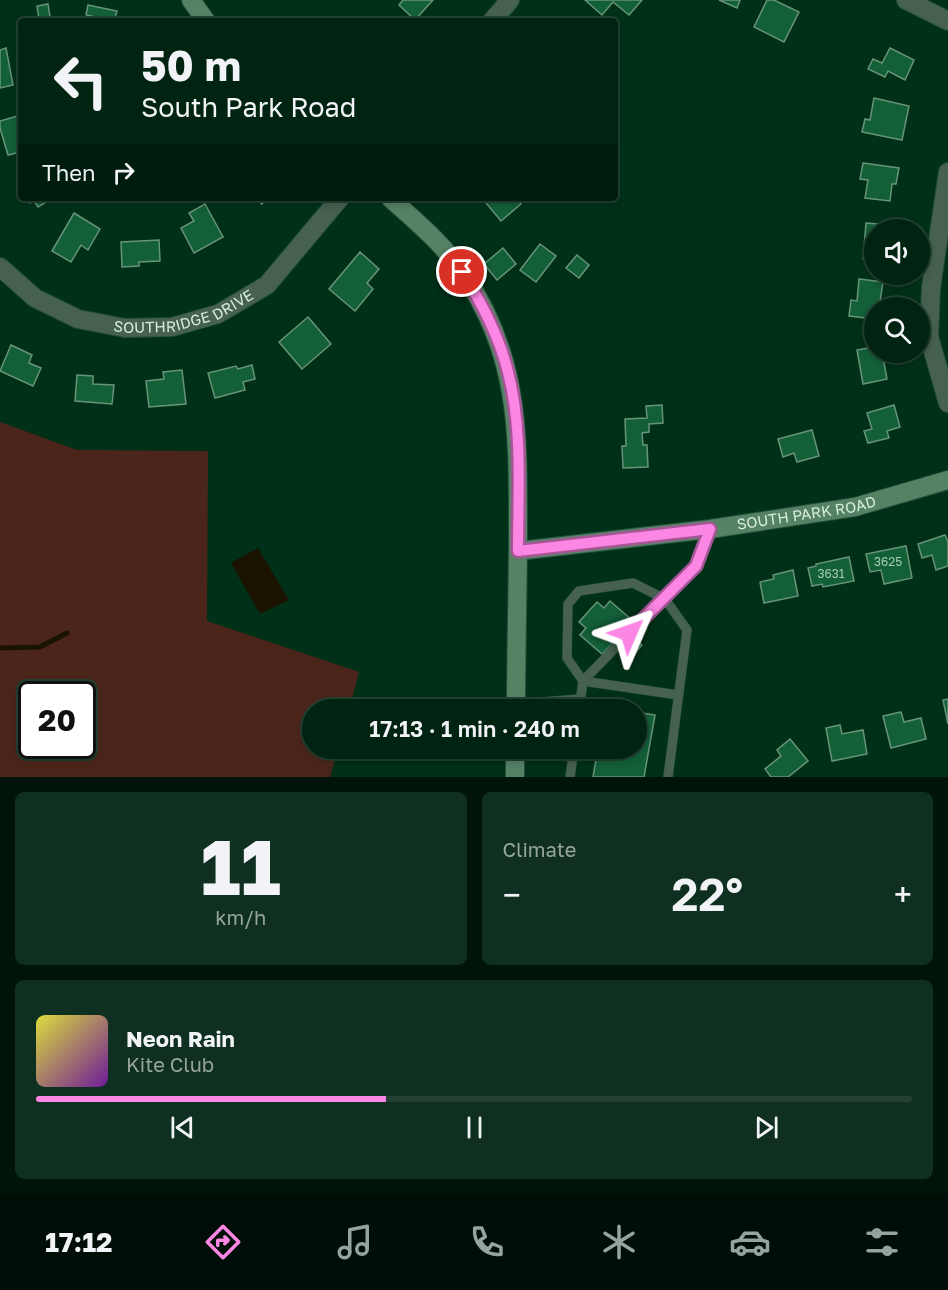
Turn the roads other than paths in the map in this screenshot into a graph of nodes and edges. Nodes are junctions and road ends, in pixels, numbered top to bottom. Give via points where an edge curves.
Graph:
1 (191, 0) edge
2 (510, 0) edge
3 (906, 0) edge
4 (204, 18) edge
5 (495, 18) edge
6 (948, 21) edge
7 (948, 172) edge
8 (337, 201) edge
9 (393, 201) edge
10 (0, 267) edge
11 (948, 403) edge
12 (948, 480) edge
13 (710, 529) junction
14 (518, 551) junction
15 (665, 599) junction
16 (629, 633) dead end
17 (616, 647) dead end
18 (583, 681) junction
19 (678, 695) junction
20 (516, 699) edge
21 (581, 699) edge
22 (515, 759) edge
23 (572, 759) edge
24 (515, 777) edge
25 (570, 777) edge
26 (668, 777) edge

1 - 4 main road
2 - 5 street
3 - 6 street
7 - 11 street via 931,288 929,337
8 - 10 street, SOUTHRIDGE DRIVE via 267,285 218,314 172,327 125,328 78,319 35,298
9 - 14 main road via 462,272 500,349 517,427
12 - 13 main road, SOUTH PARK ROAD via 855,507
13 - 14 main road, SOUTH PARK ROAD
13 - 15 lane via 696,566
14 - 20 main road
15 - 16 lane
15 - 18 lane via 633,583 579,591 568,604 567,658
15 - 19 lane via 687,630
17 - 18 lane
18 - 19 lane
18 - 21 lane
19 - 26 lane
22 - 24 main road
23 - 25 lane

